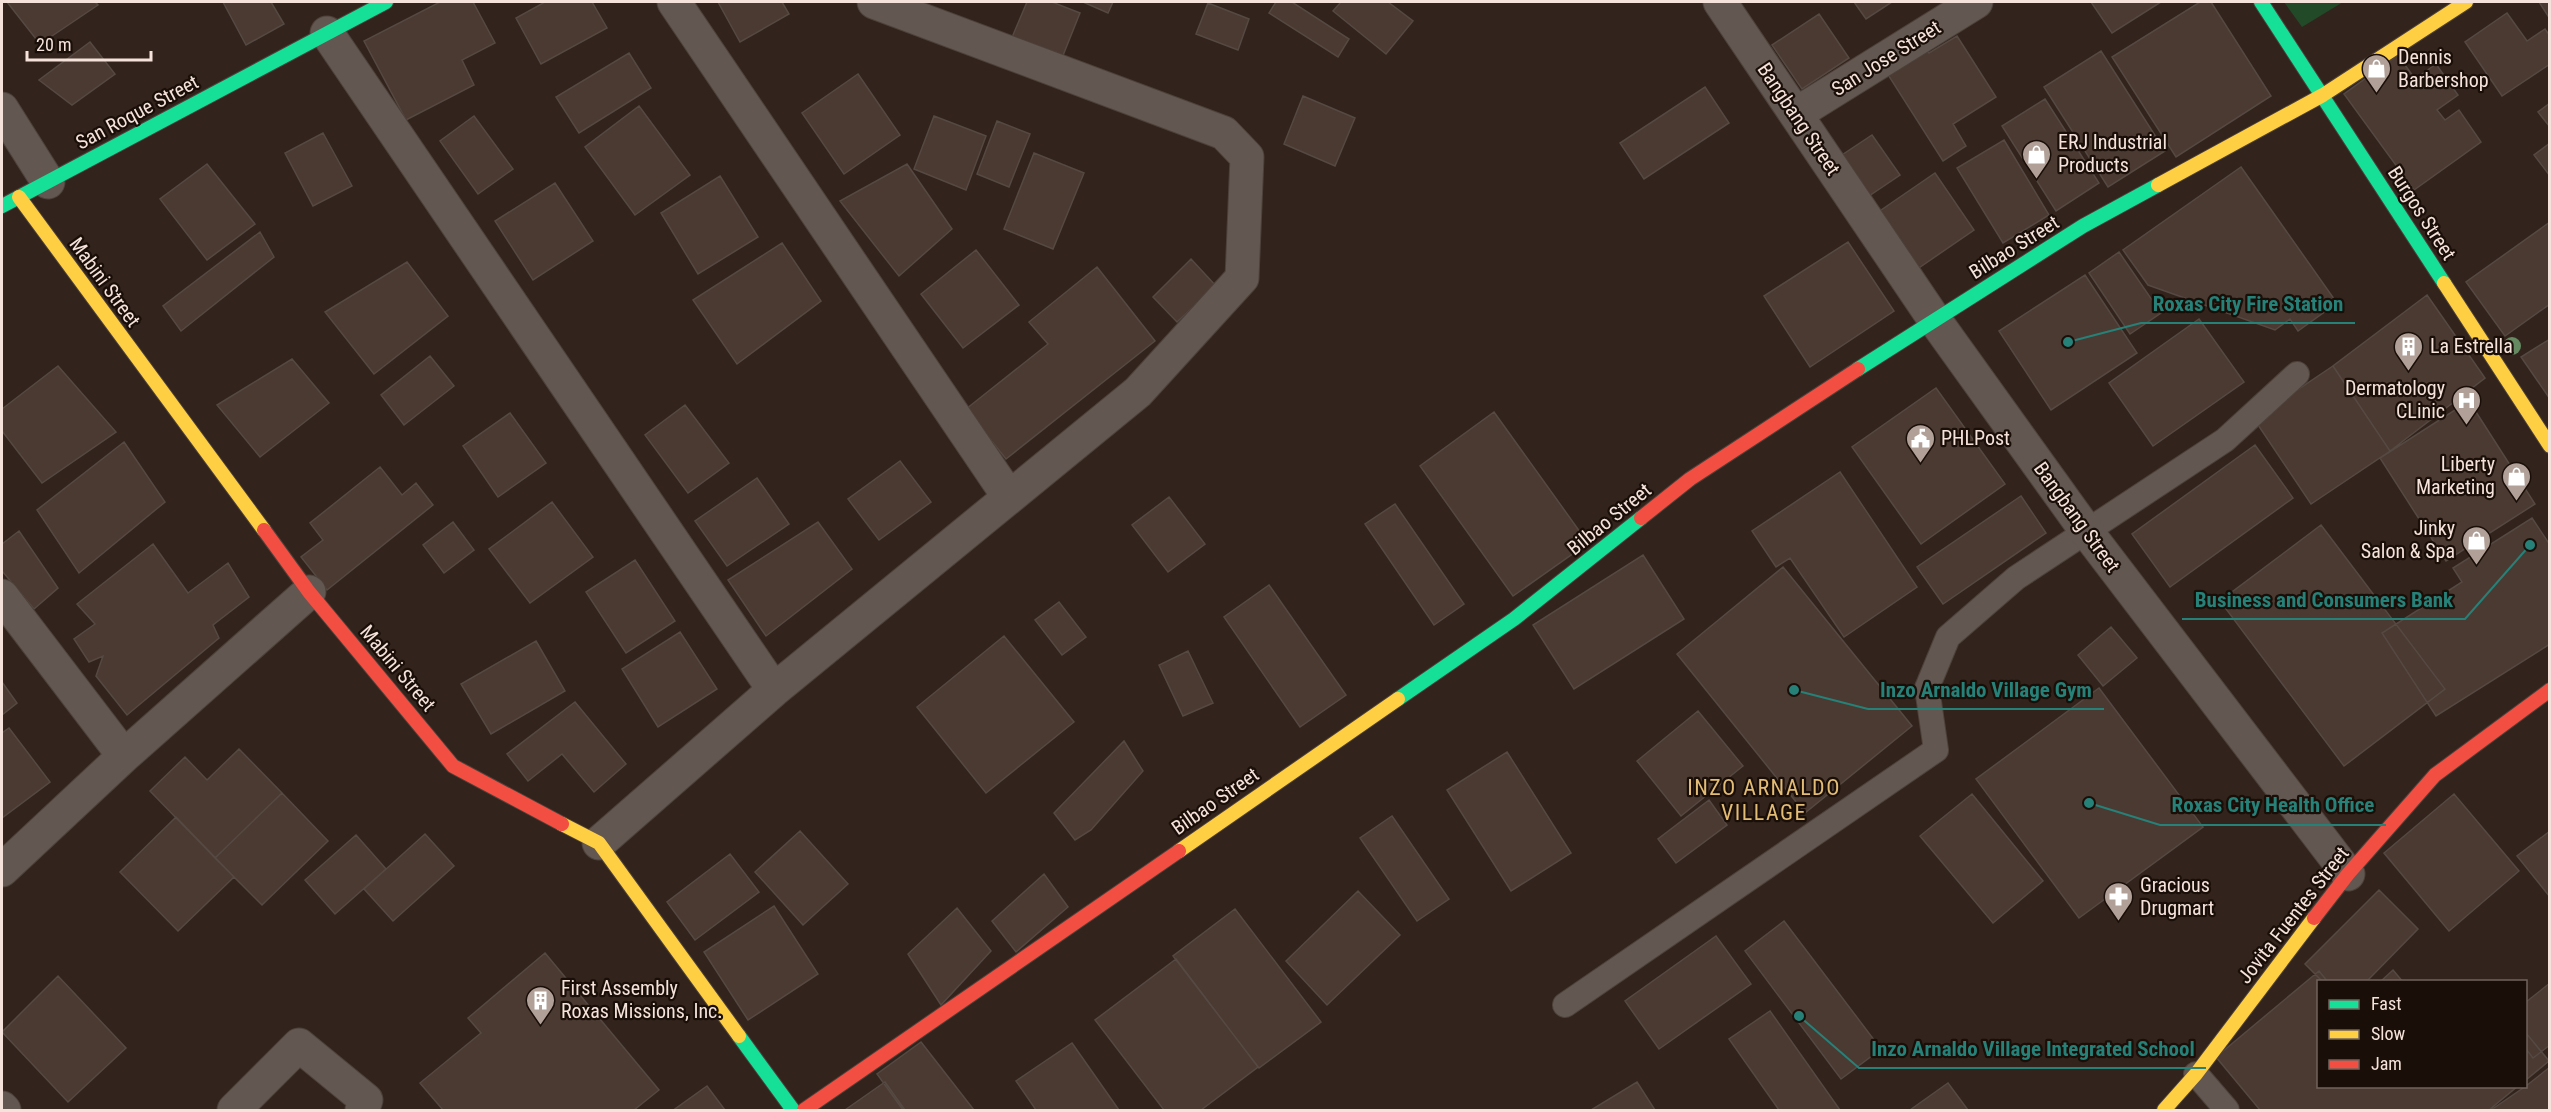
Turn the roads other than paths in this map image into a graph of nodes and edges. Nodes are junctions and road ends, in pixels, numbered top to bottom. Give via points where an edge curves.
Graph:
1 (386, 2) edge
2 (674, 2) edge
3 (874, 2) edge
4 (1720, 2) edge
5 (1976, 2) edge
6 (2261, 2) edge
7 (2466, 2) edge
8 (327, 33) junction
9 (2323, 95) junction
10 (2, 109) edge
11 (1796, 114) junction
12 (48, 182) junction
13 (19, 197) junction
14 (2, 206) edge
15 (1934, 320) junction
16 (2297, 374) dead end
17 (2550, 446) edge
18 (1009, 497) junction
19 (2087, 532) junction
20 (309, 592) junction
21 (2, 596) edge
22 (774, 690) junction
23 (2550, 690) edge
24 (124, 756) junction
25 (599, 843) junction
26 (2, 870) edge
27 (2348, 874) junction
28 (1565, 1005) dead end
29 (2196, 1074) junction
30 (234, 1110) edge
31 (362, 1110) edge
32 (793, 1110) edge
33 (804, 1110) edge
34 (2164, 1110) edge
35 (2227, 1110) edge

1 - 8 street, San Roque Street
2 - 18 street
3 - 18 street via 1224,132 1247,157 1242,278 1138,392
4 - 11 street, Bangbang Street
5 - 11 street, San Jose Street
6 - 9 street, Burgos Street
7 - 9 street, Bilbao Street
8 - 12 street, San Roque Street
8 - 22 street
9 - 15 street, Bilbao Street via 2083,226
9 - 17 street, Burgos Street
10 - 12 street
11 - 15 street, Bangbang Street
12 - 13 street, San Roque Street
13 - 14 street, San Roque Street
13 - 20 street, Mabini Street
15 - 19 street, Bangbang Street
15 - 33 street, Bilbao Street via 1690,479 1514,620
16 - 19 lane via 2225,440
18 - 22 street
19 - 27 street, Bangbang Street
19 - 28 lane via 2016,578 1948,637 1928,688 1936,750
20 - 24 street
20 - 25 street, Mabini Street via 453,766
21 - 24 street
22 - 25 street
23 - 27 street, Jovita Fuentes Street via 2435,775
24 - 26 street
25 - 32 street, Mabini Street
27 - 29 street, Jovita Fuentes Street
29 - 34 street, Jovita Fuentes Street
29 - 35 lane
30 - 31 street via 298,1045 366,1100

